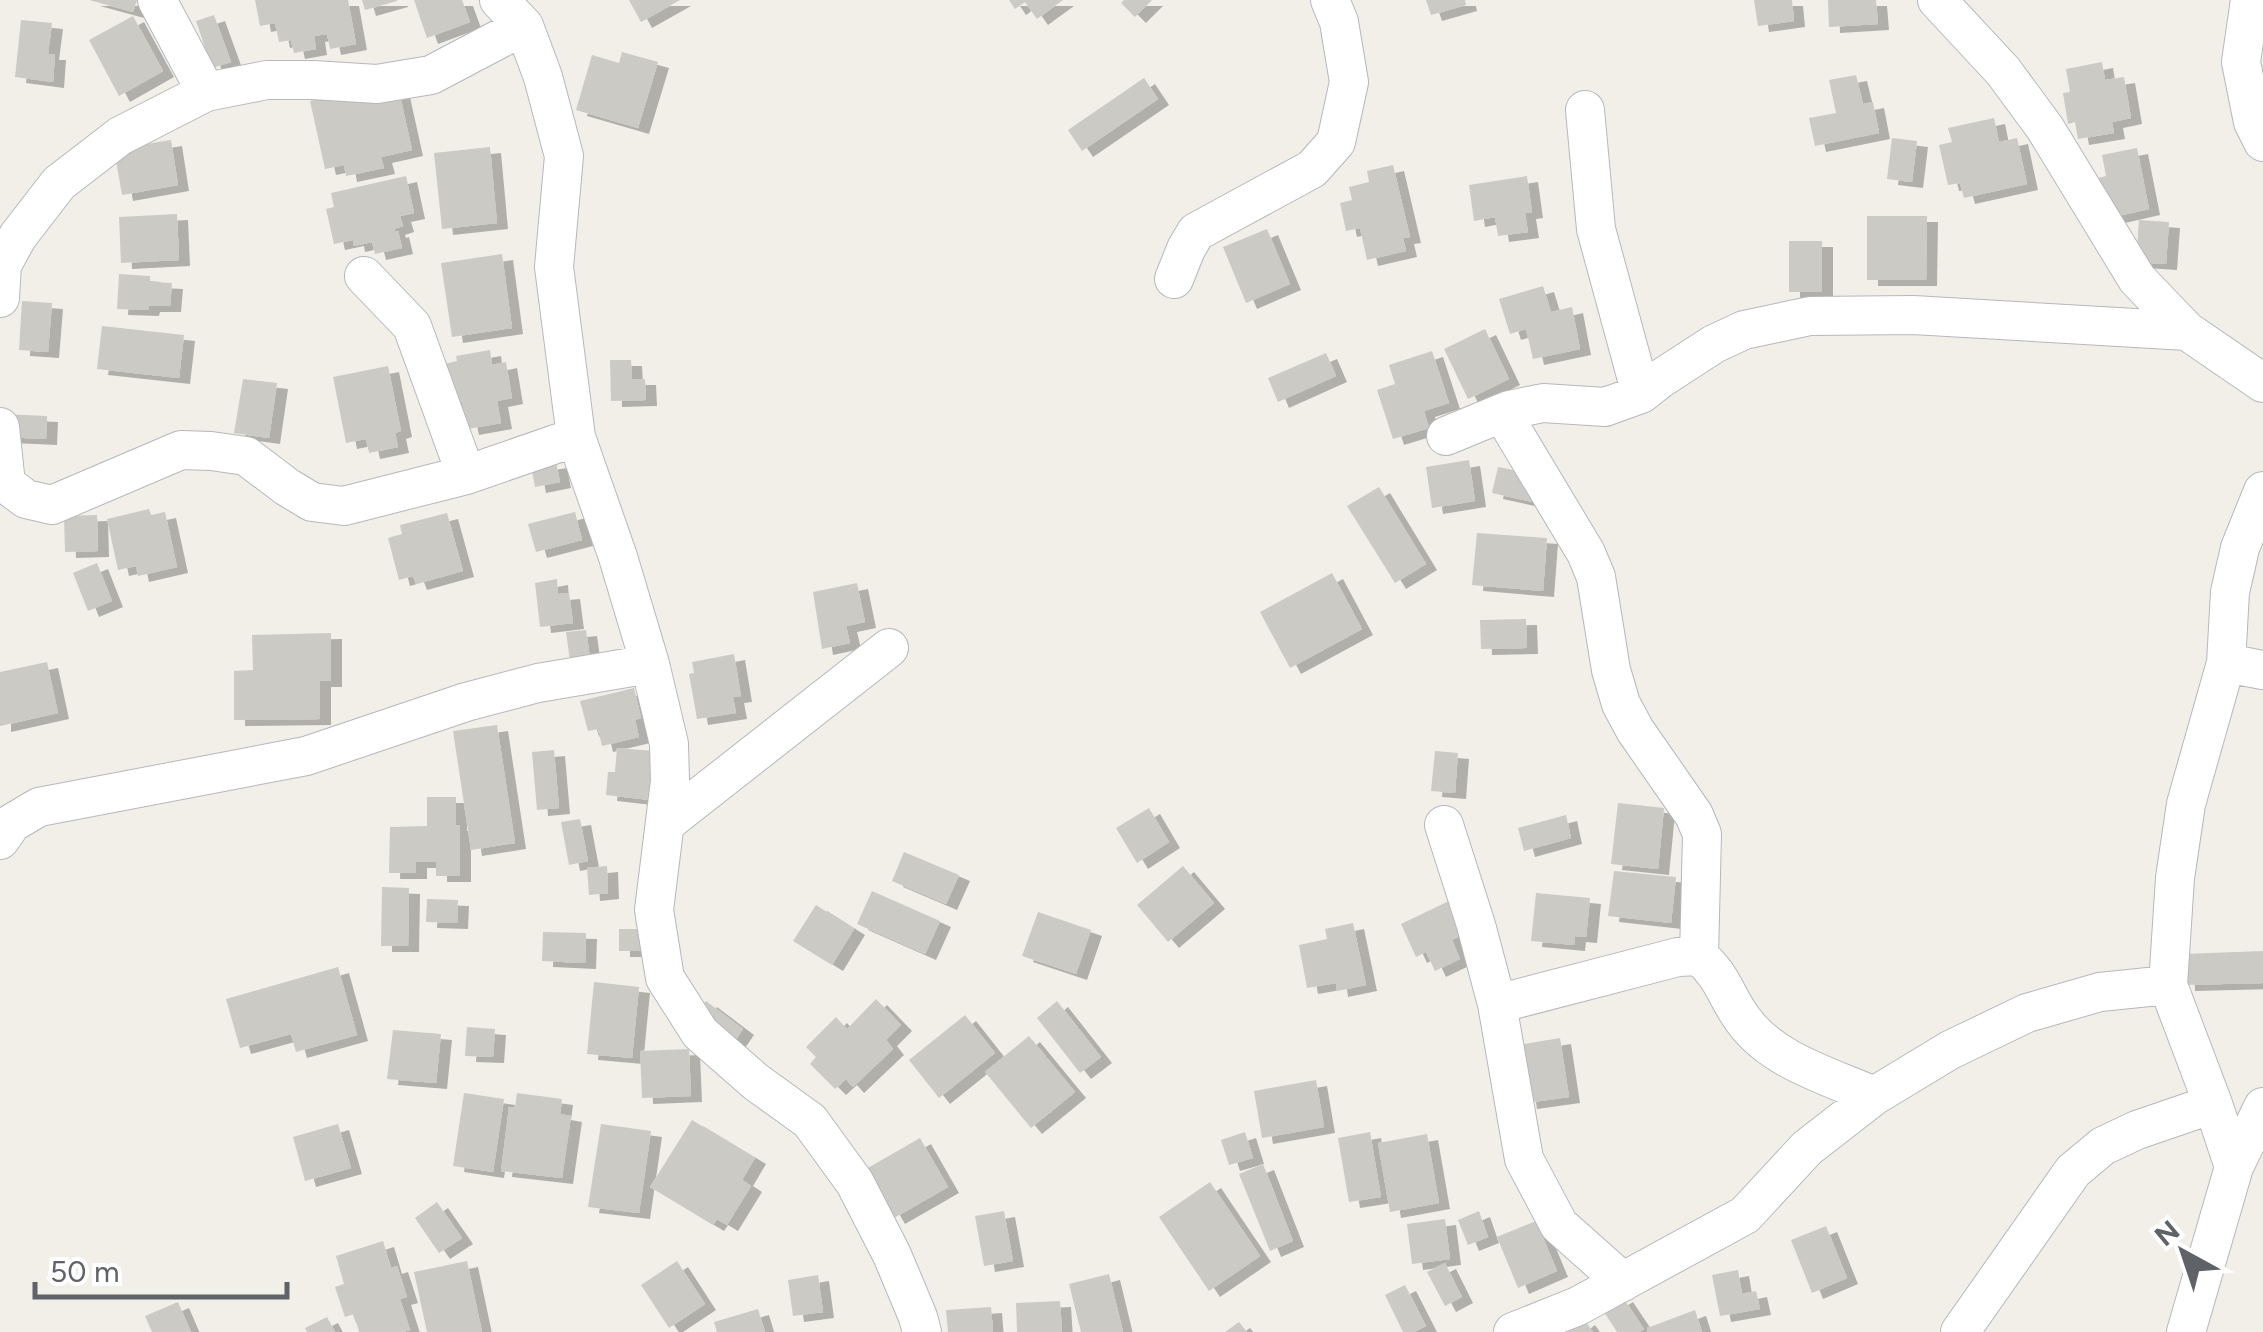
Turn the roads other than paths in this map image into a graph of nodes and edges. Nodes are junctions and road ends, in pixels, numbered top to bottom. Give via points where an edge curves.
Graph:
1 (157, 0) edge
2 (1330, 0) edge
3 (1937, 0) edge
4 (2250, 0) edge
5 (512, 13) edge
6 (206, 92) junction
7 (1585, 110) dead end
8 (2263, 142) edge
9 (364, 276) dead end
10 (1174, 279) dead end
11 (0, 298) edge
12 (2187, 331) junction
13 (2263, 382) edge
14 (1641, 394) junction
15 (1502, 413) junction
16 (0, 427) edge
17 (1446, 436) dead end
18 (576, 437) junction
19 (466, 475) junction
20 (2263, 490) edge
21 (888, 648) dead end
22 (650, 664) junction
23 (2226, 664) junction
24 (2263, 670) edge
25 (666, 823) junction
26 (1444, 825) dead end
27 (0, 840) edge
28 (1699, 956) junction
29 (2168, 985) junction
30 (1497, 1004) junction
31 (1874, 1096) junction
32 (2213, 1104) junction
33 (2263, 1107) edge
34 (2234, 1167) junction
35 (1623, 1282) junction
36 (922, 1332) edge
37 (1513, 1332) edge
38 (1960, 1332) edge
39 (2186, 1332) edge

1 - 6 street
2 - 10 street via 1350,82 1336,142 1312,170 1196,232
3 - 12 street via 2002,71 2045,128 2137,279
4 - 8 street via 2241,62
5 - 6 street via 431,76 377,84 267,80
5 - 18 street via 543,76 564,156 554,267
6 - 11 street via 120,136 59,183 2,266
7 - 14 street via 1596,229
9 - 19 street via 412,326
12 - 13 street
12 - 14 street via 1913,315 1810,316 1744,330
14 - 15 street via 1605,407 1544,403
15 - 17 street
15 - 28 street via 1586,552 1621,704 1702,834
16 - 19 street via 6,484 26,500 52,504 181,450 246,456 312,502 344,506
18 - 19 street
18 - 22 street
20 - 23 street via 2236,563
21 - 25 street
22 - 25 street via 669,744
22 - 27 street via 466,702 306,756 39,807 12,823
23 - 24 street
23 - 29 street via 2186,804
25 - 36 street via 654,910 665,978 700,1033 821,1136 855,1183
26 - 30 street
28 - 30 street
28 - 31 street via 1715,970 1744,1023 1771,1047
29 - 31 street via 2100,992 2027,1014
29 - 32 street
30 - 35 street via 1524,1159 1560,1226
31 - 35 street via 1807,1148 1745,1215
32 - 34 street
32 - 38 street via 2103,1146 2073,1171
33 - 34 street
34 - 39 street
35 - 37 street

